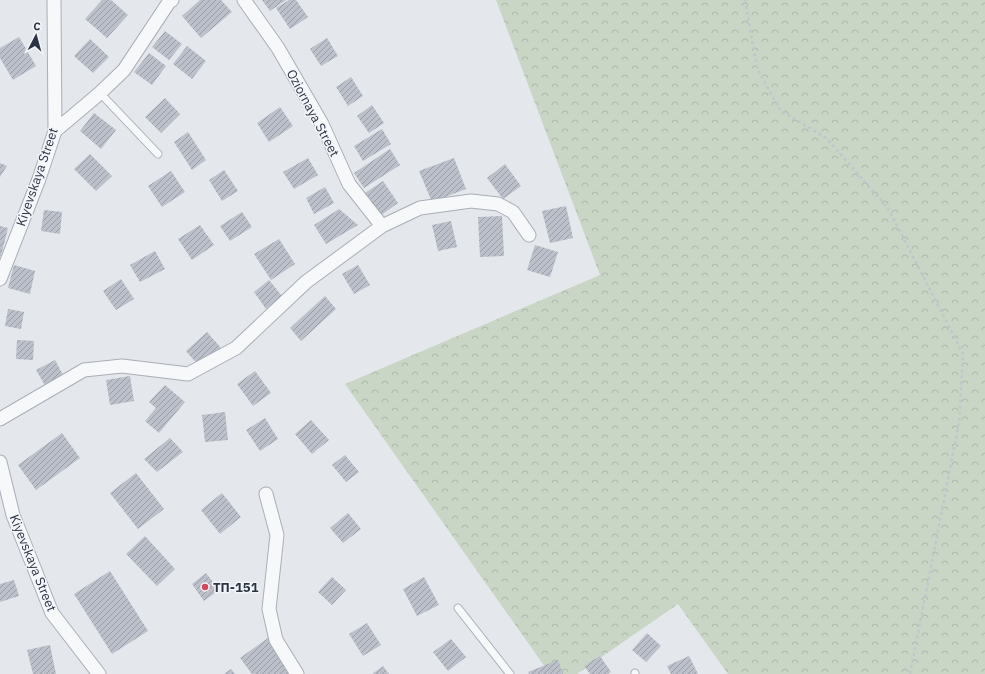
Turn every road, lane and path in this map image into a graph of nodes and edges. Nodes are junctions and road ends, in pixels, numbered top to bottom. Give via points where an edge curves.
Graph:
1 (54, 0) edge
2 (172, 0) edge
3 (244, 0) edge
4 (745, 0) edge
5 (100, 93) junction
6 (55, 131) junction
7 (158, 154) dead end
8 (382, 226) junction
9 (530, 235) dead end
10 (0, 279) edge
11 (0, 419) edge
12 (0, 462) edge
13 (266, 494) dead end
14 (458, 608) dead end
15 (99, 674) edge
16 (297, 674) edge
17 (510, 674) edge
18 (910, 674) edge

1 - 6 street, Kiyevskaya Street
2 - 5 street via 124,70
3 - 8 street, Oziornaya Street via 278,48 318,117 349,184
4 - 18 path via 757,68 780,110 826,138 888,208 963,354 960,423
5 - 6 street
5 - 7 lane
6 - 10 street, Kiyevskaya Street
8 - 9 street via 420,208 471,201 498,204 513,212
8 - 11 street via 306,282 236,348 188,374 122,366 84,370
12 - 15 street, Kiyevskaya Street via 12,515 52,613
13 - 16 street via 277,534 269,608 276,640
14 - 17 lane

